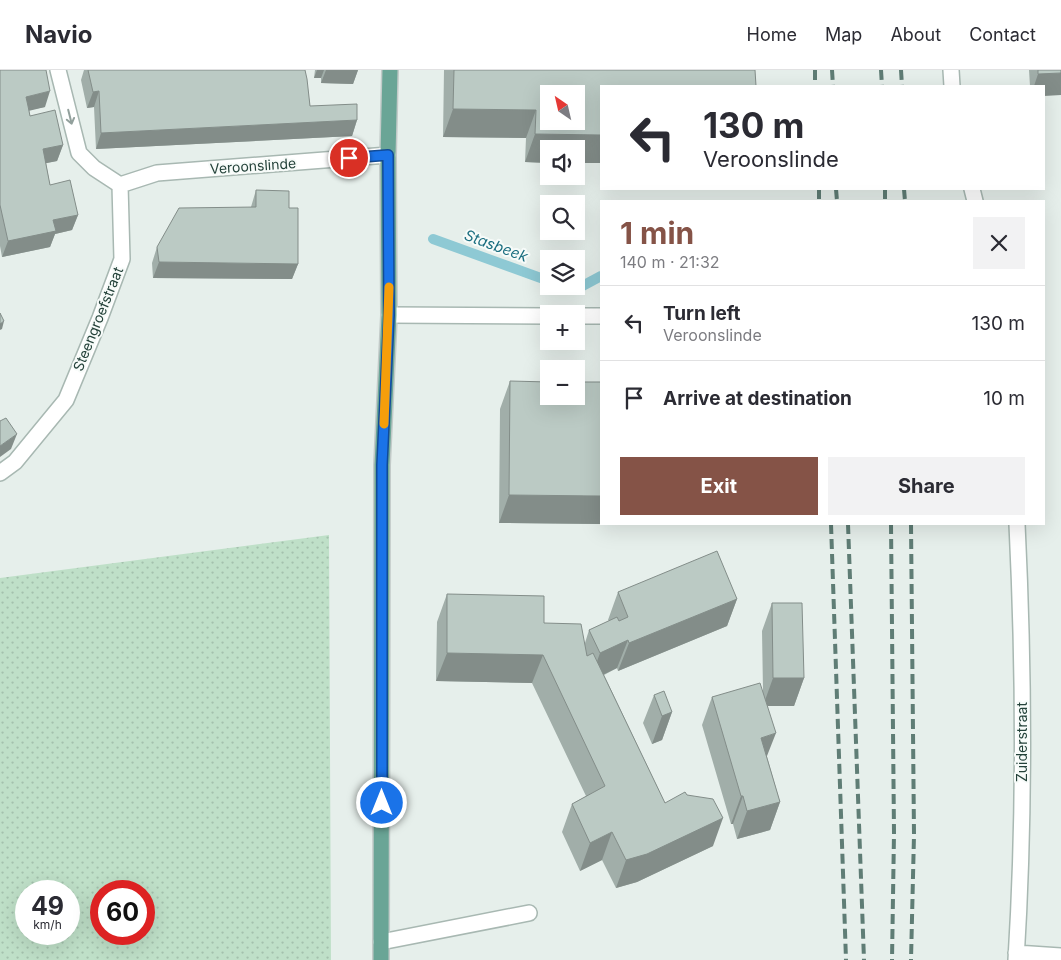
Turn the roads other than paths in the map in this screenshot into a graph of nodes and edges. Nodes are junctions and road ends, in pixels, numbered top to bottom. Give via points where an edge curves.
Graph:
1 (58, 70) edge
2 (390, 70) edge
3 (951, 70) edge
4 (952, 85) edge
5 (388, 155) junction
6 (120, 184) junction
7 (389, 315) junction
8 (540, 316) edge
9 (585, 316) edge
10 (600, 316) edge
11 (0, 473) edge
12 (1018, 525) edge
13 (529, 913) dead end
14 (381, 942) junction
15 (1061, 956) edge
16 (1016, 957) edge
17 (381, 960) edge

1 -> 6 street via 79,152 94,168
2 - 5 main road
3 - 4 street
5 - 6 street, Veroonslinde via 157,174
5 - 7 main road
6 - 11 street, Steengroefstraat via 122,259 66,400 15,462
7 - 8 street
7 - 14 main road via 382,465
9 - 10 street
12 - 16 street, Zuiderstraat via 1022,628 1022,852
13 - 14 street
14 - 17 main road
15 - 16 street

